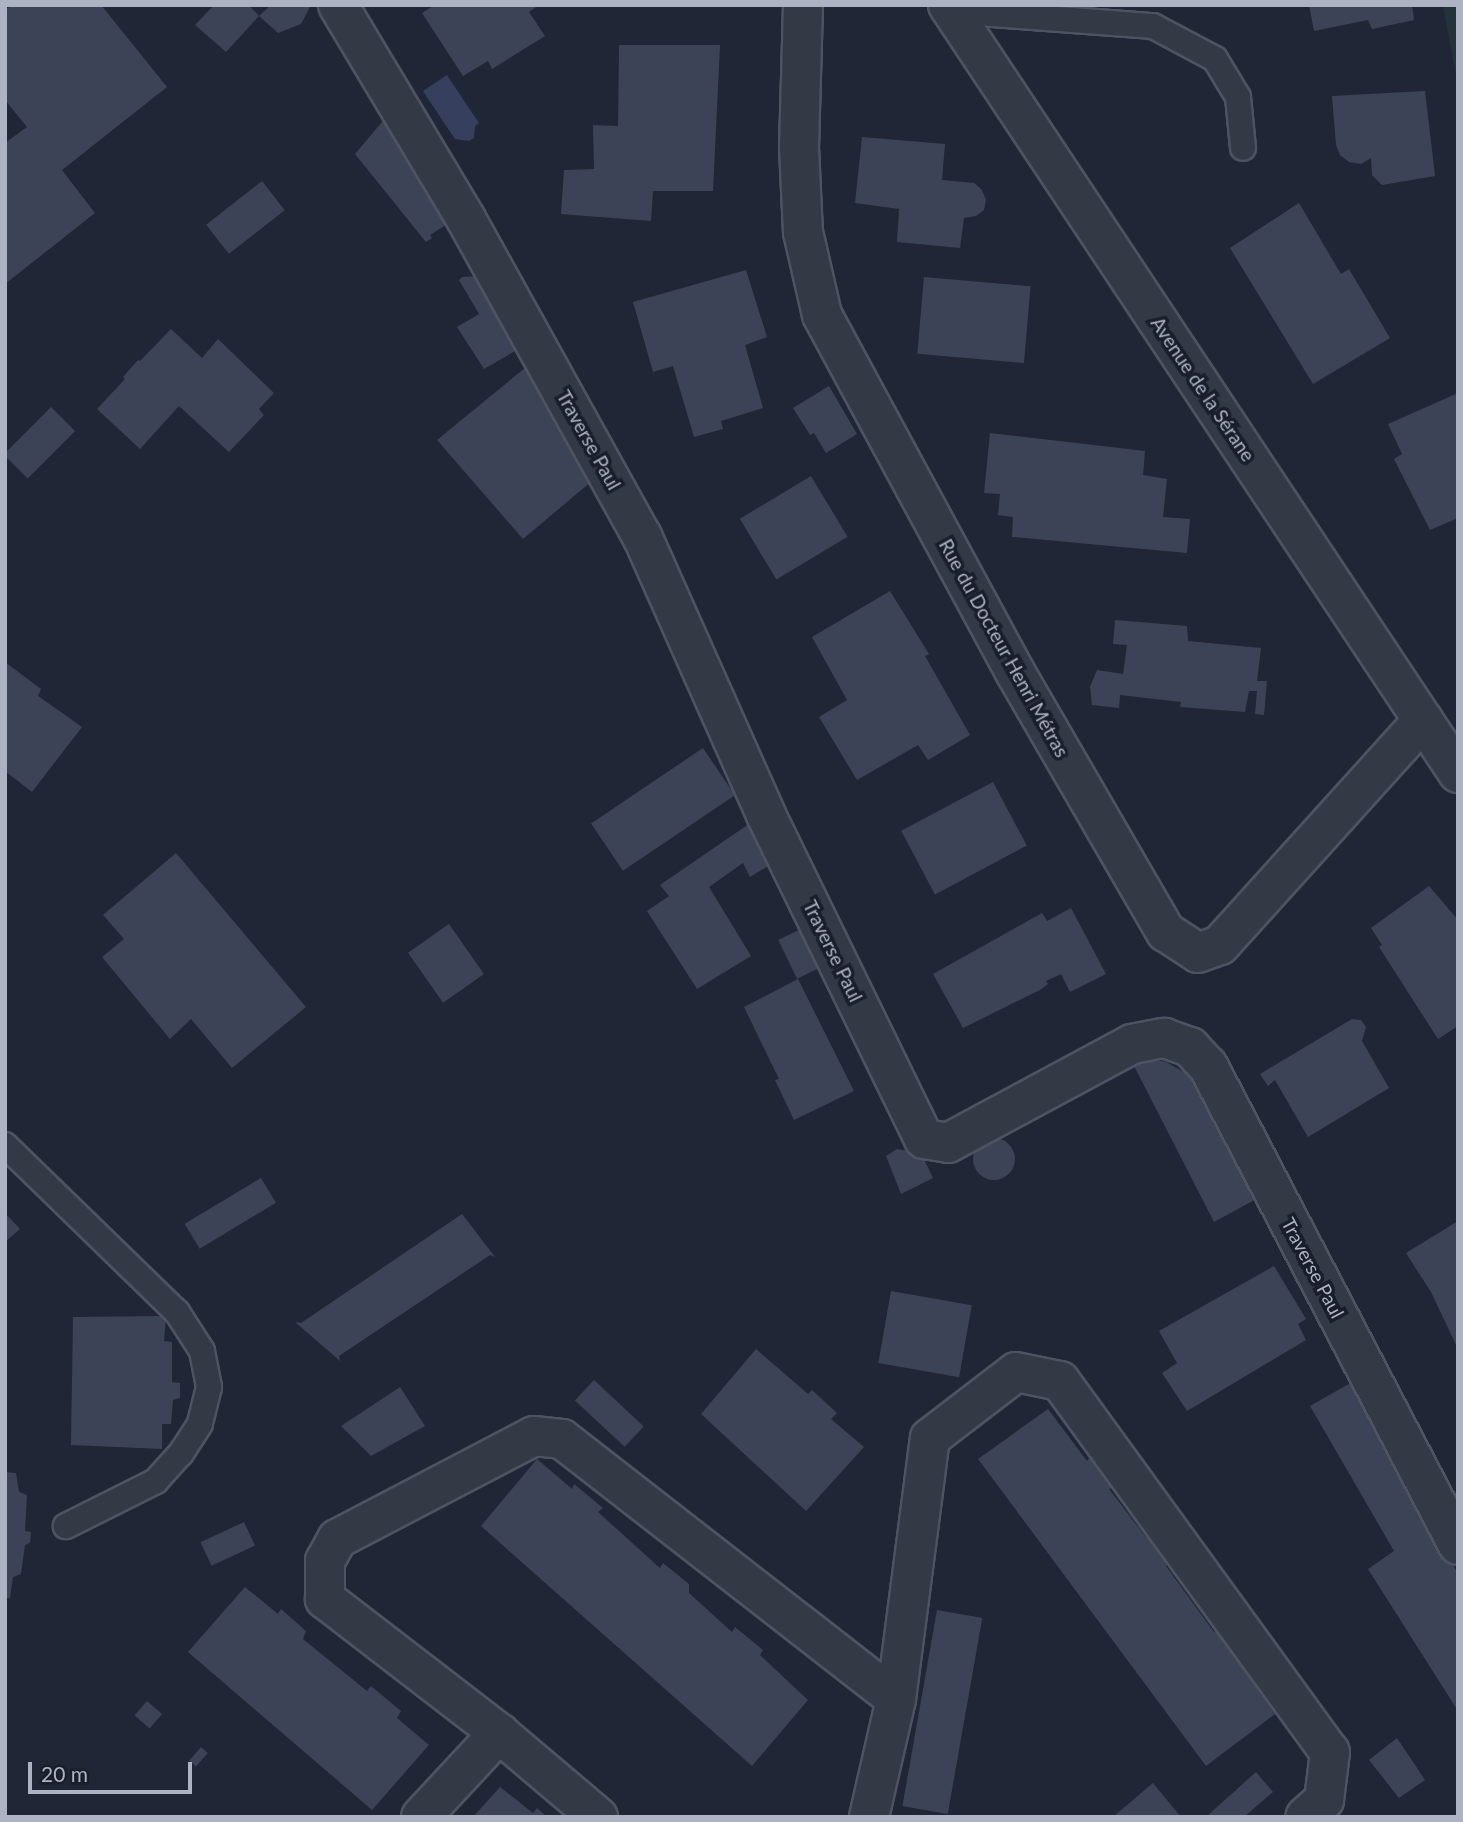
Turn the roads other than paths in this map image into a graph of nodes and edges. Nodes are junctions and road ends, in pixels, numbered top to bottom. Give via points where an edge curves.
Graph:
1 (338, 5) edge
2 (803, 5) edge
3 (950, 8) edge
4 (1243, 148) dead end
5 (1423, 720) junction
6 (1458, 772) edge
7 (5, 1145) edge
8 (66, 1526) dead end
9 (1458, 1545) edge
10 (896, 1699) junction
11 (499, 1732) junction
12 (421, 1817) edge
13 (598, 1817) edge
14 (869, 1817) edge
15 (1305, 1817) edge

1 - 9 street, Traverse Paul via 466,219 642,537 766,814 924,1139 948,1143 1132,1044 1164,1038 1190,1047 1208,1066
2 - 5 street, Rue du Docteur Henri Métras via 799,148 803,232 822,315 1014,672 1166,932 1198,953 1220,945
3 - 4 lane via 1153,26 1215,59 1238,97
3 - 5 street, Avenue de la Sérane
5 - 6 street, Avenue de la Sérane
7 - 8 lane via 177,1312 202,1351 209,1387 200,1424 156,1481
10 - 11 street via 562,1440 534,1436 337,1539 325,1561 325,1599
10 - 14 street
10 - 15 street via 930,1438 1016,1373 1060,1381 1329,1752 1324,1800
11 - 12 street
11 - 13 street

